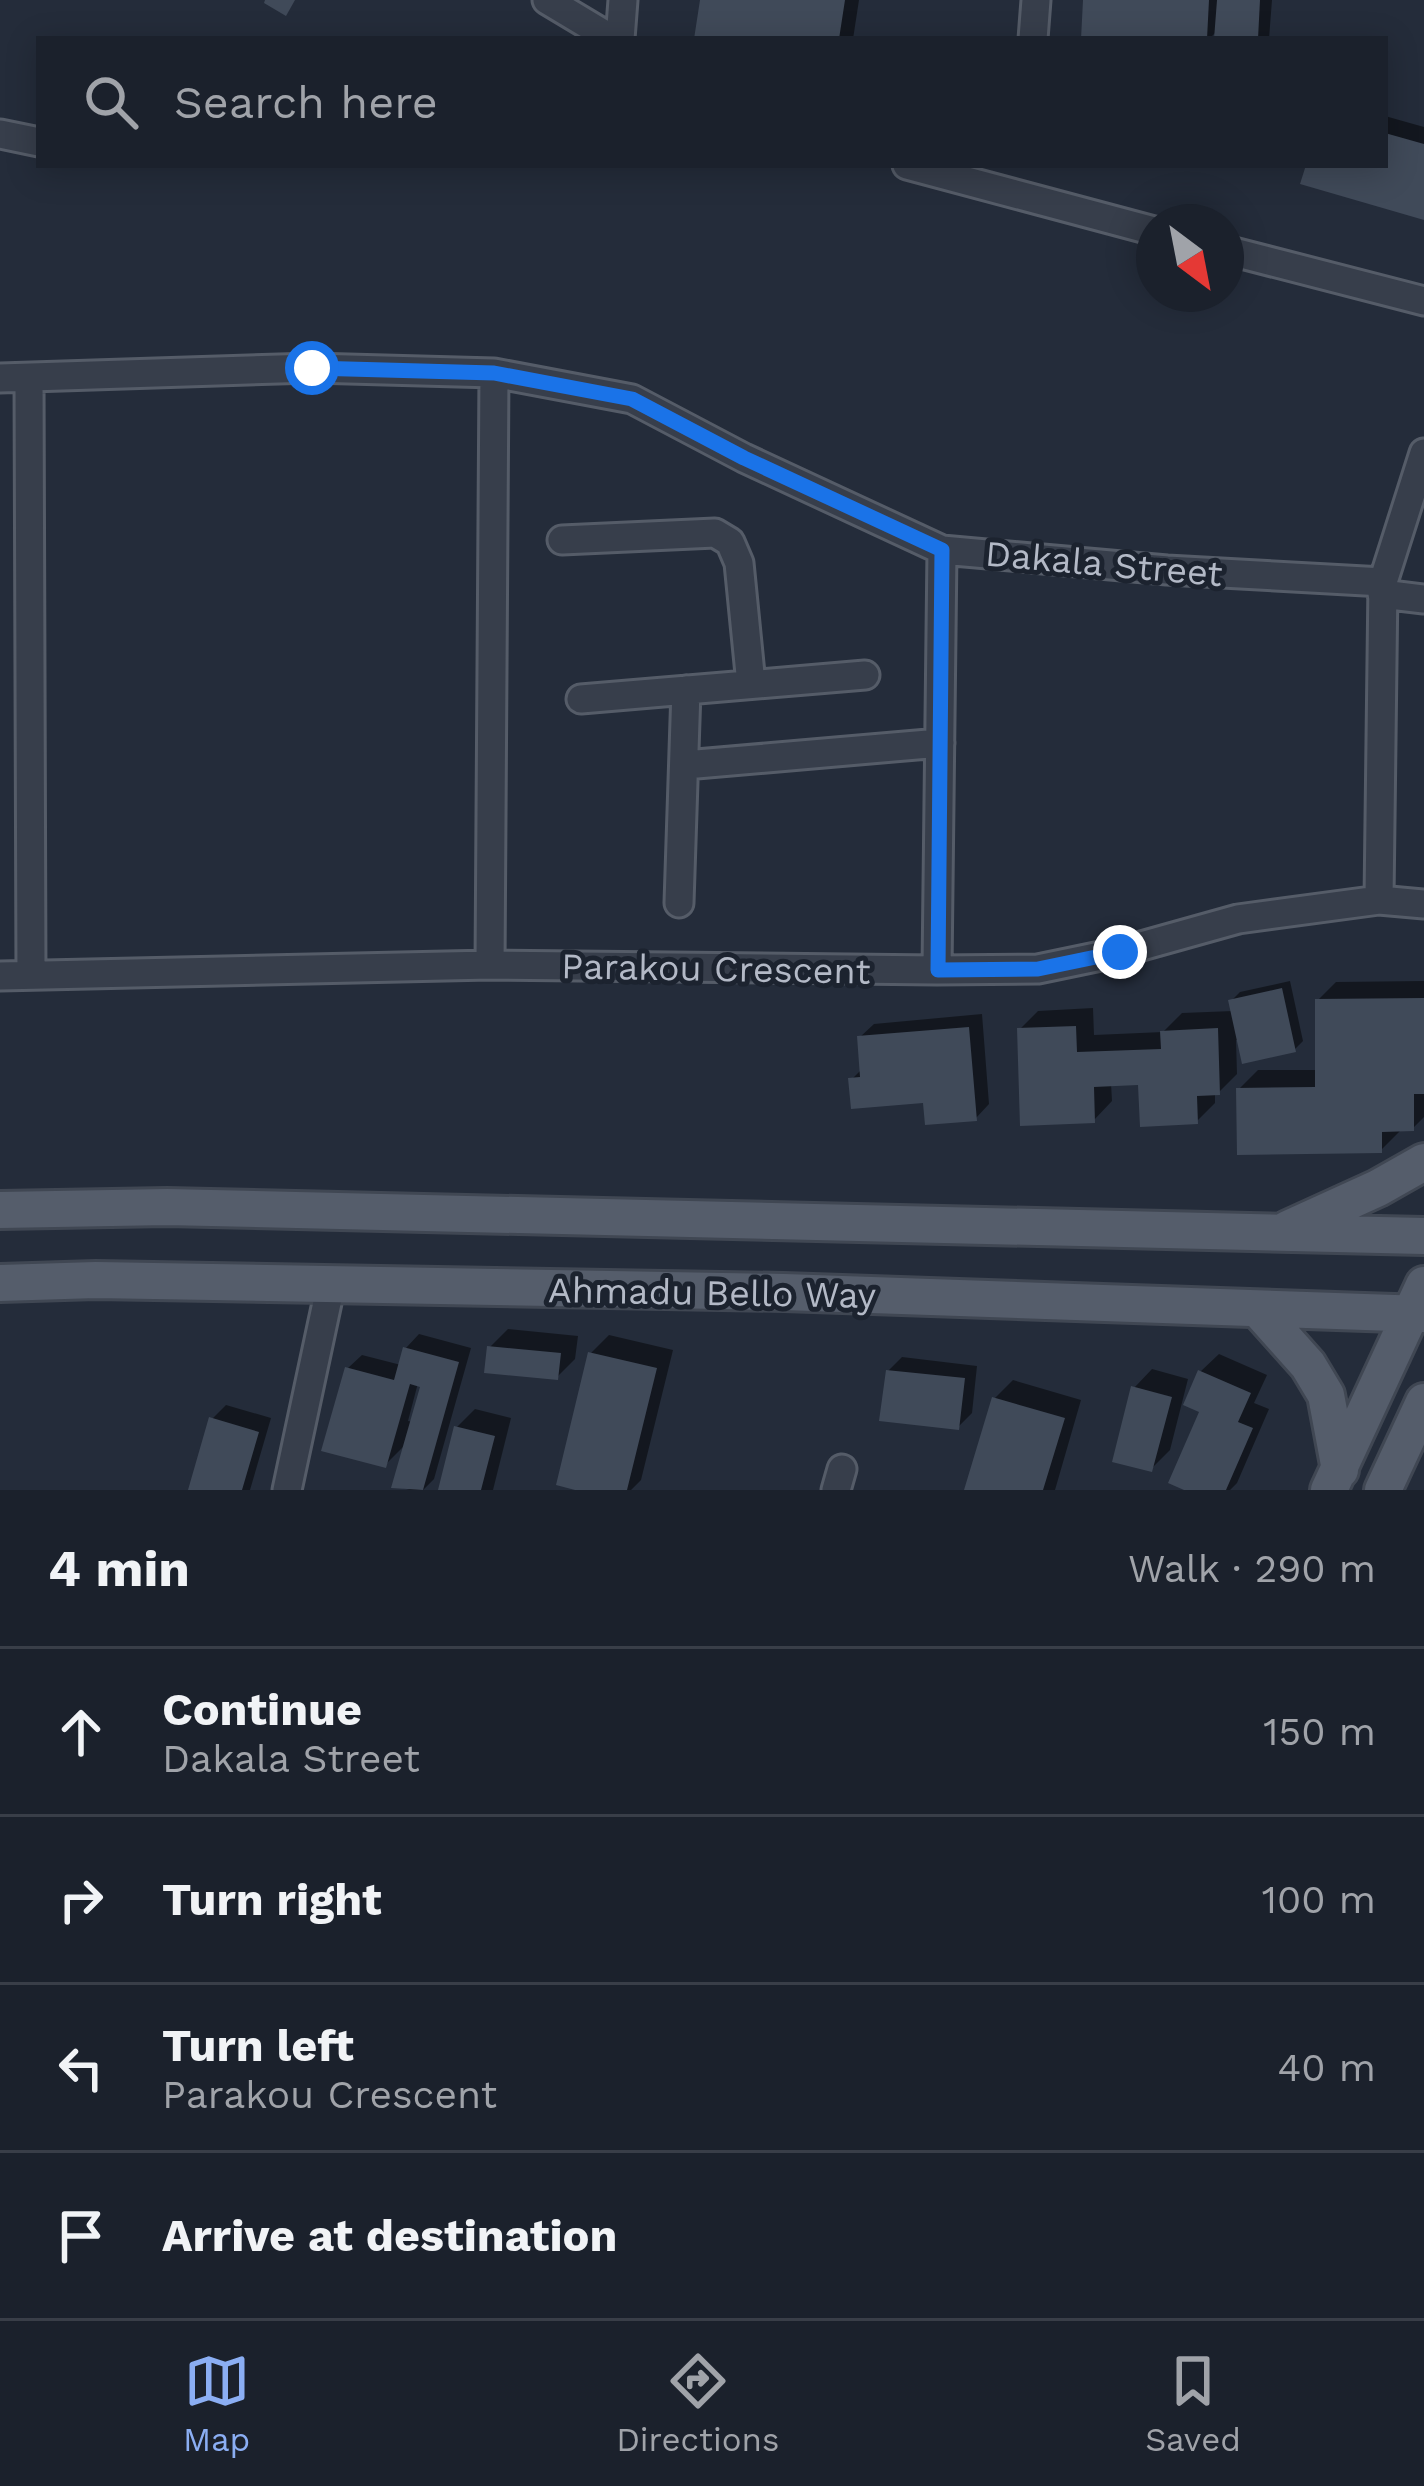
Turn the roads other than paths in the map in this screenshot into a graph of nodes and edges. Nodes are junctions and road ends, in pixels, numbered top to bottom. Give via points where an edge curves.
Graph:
1 (548, 0) edge
2 (623, 0) edge
3 (1036, 0) edge
4 (611, 36) edge
5 (617, 36) edge
6 (1033, 36) edge
7 (0, 134) edge
8 (36, 141) edge
9 (918, 168) edge
10 (1022, 168) edge
11 (1020, 196) junction
12 (1136, 226) edge
13 (1244, 255) edge
14 (1424, 302) edge
15 (494, 373) junction
16 (0, 378) edge
17 (29, 378) junction
18 (1424, 453) edge
19 (562, 540) dead end
20 (942, 550) junction
21 (1383, 588) junction
22 (1424, 599) edge
23 (0, 628) edge
24 (30, 630) junction
25 (865, 675) dead end
26 (751, 684) junction
27 (686, 690) junction
28 (581, 699) dead end
29 (940, 743) junction
30 (685, 765) junction
31 (1379, 900) junction
32 (679, 903) dead end
33 (1424, 904) edge
34 (490, 965) junction
35 (938, 970) junction
36 (31, 975) junction
37 (0, 976) edge
38 (1424, 1162) edge
39 (0, 1210) edge
40 (1280, 1232) junction
41 (1424, 1236) edge
42 (0, 1282) edge
43 (331, 1284) junction
44 (1420, 1305) edge
45 (1258, 1309) junction
46 (1424, 1402) edge
47 (1335, 1480) edge
48 (287, 1490) edge
49 (1383, 1490) edge

1 - 4 street
2 - 5 street
3 - 6 street
7 - 8 street
9 - 11 street
10 - 11 street
11 - 12 street
13 - 14 street
15 - 17 street, Dakala Street via 312,368
15 - 20 street, Dakala Street via 632,399
15 - 34 street
16 - 17 street, Dakala Street
17 - 24 street
18 - 21 street
19 - 26 street via 715,533 730,542
20 - 21 street, Dakala Street
20 - 29 street
21 - 22 street, Dakala Street
21 - 31 street
23 - 24 street
24 - 36 street
25 - 26 street
26 - 27 street
27 - 28 street
27 - 30 street
29 - 30 street
29 - 35 street
30 - 32 street
31 - 33 street, Parakou Crescent
31 - 35 street, Parakou Crescent via 1238,919 1038,969
34 - 35 street, Parakou Crescent
34 - 36 street, Parakou Crescent
36 - 37 street, Parakou Crescent
38 - 40 main road
39 - 40 main road, Ahmadu Bello Way
40 - 41 main road, Ahmadu Bello Way
42 - 43 main road, Ahmadu Bello Way
43 - 45 main road, Ahmadu Bello Way
43 - 48 street
44 - 45 main road, Ahmadu Bello Way
44 - 47 main road
45 - 47 main road via 1326,1395
46 - 49 main road

